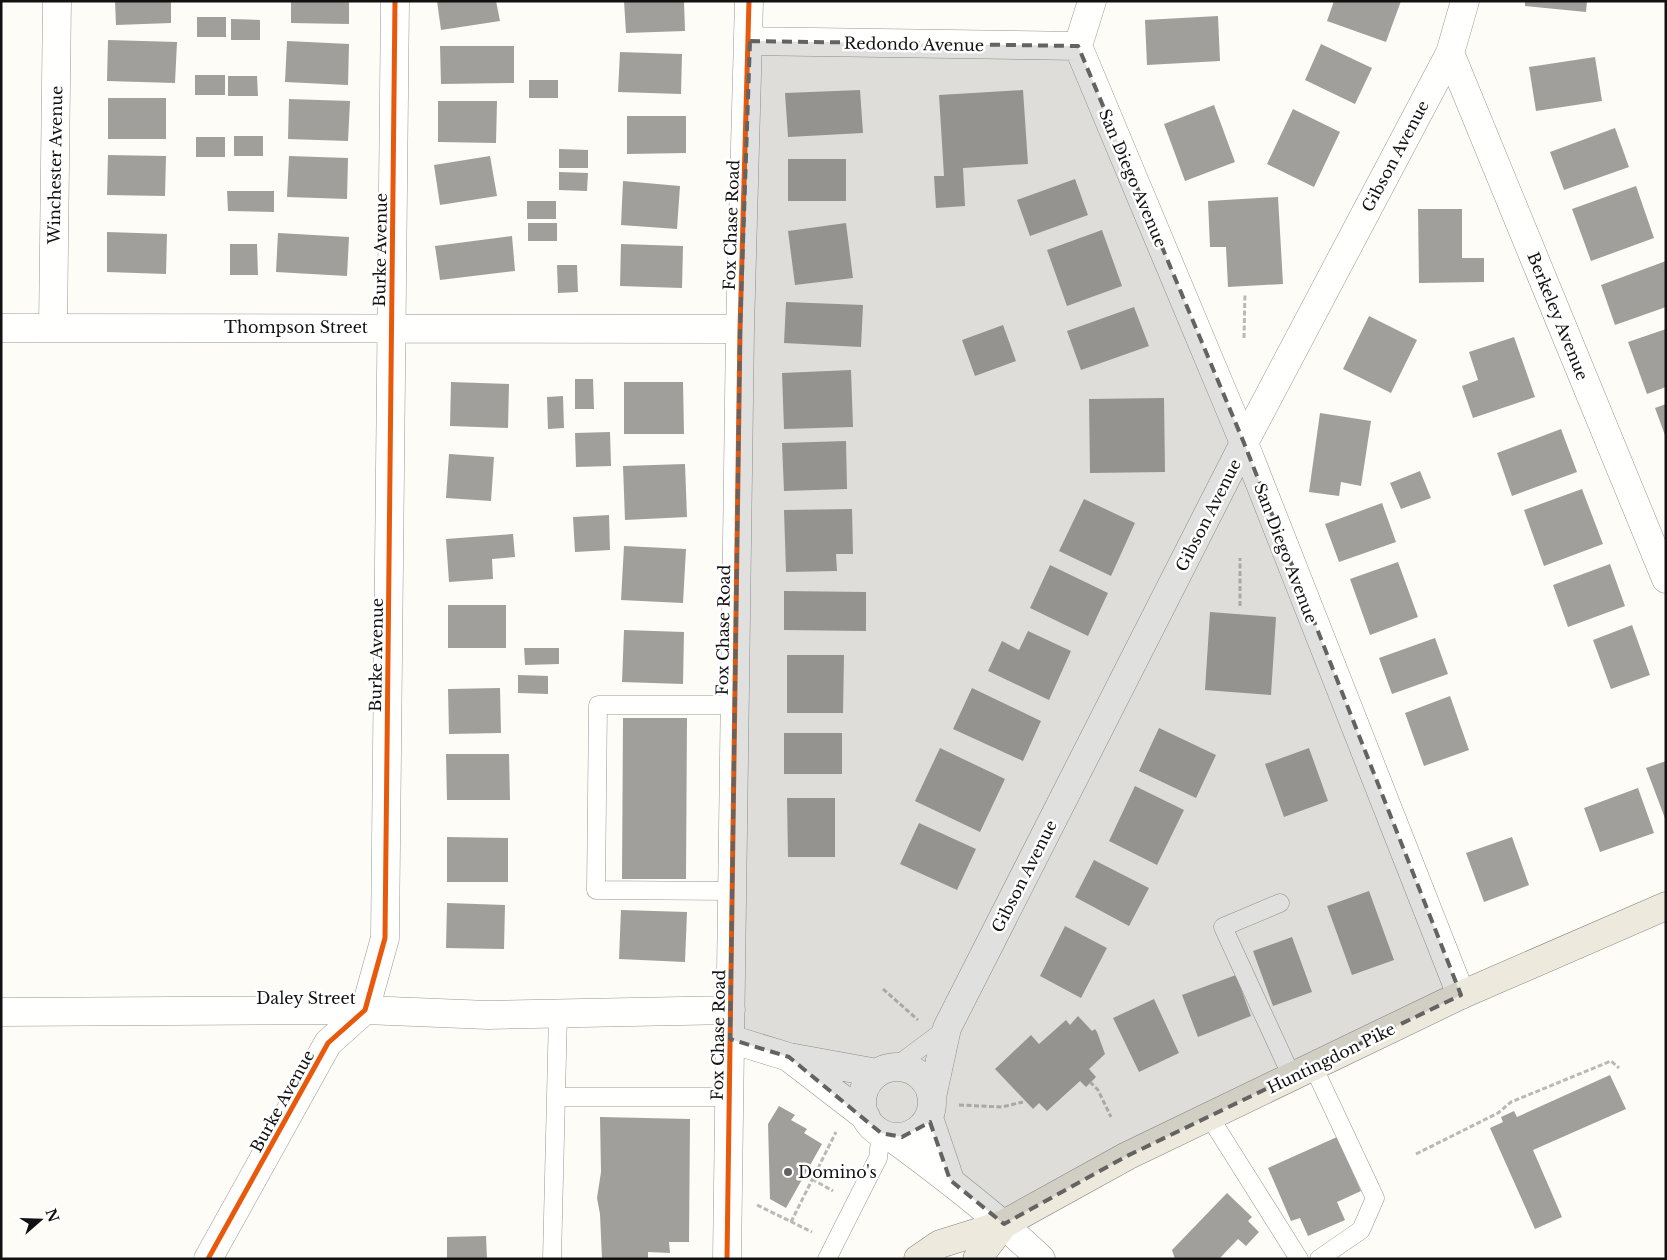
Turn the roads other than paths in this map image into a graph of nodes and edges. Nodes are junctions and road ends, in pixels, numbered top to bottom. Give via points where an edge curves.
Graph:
1 (57, 1) edge
2 (395, 1) edge
3 (749, 1) edge
4 (1092, 1) edge
5 (1465, 1) edge
6 (750, 42) junction
7 (1078, 46) junction
8 (1450, 53) junction
9 (392, 327) junction
10 (1, 328) edge
11 (53, 328) junction
12 (740, 329) junction
13 (1244, 443) junction
14 (1666, 579) edge
15 (734, 705) junction
16 (732, 891) junction
17 (1280, 903) dead end
18 (1666, 906) edge
19 (1461, 995) junction
20 (365, 1010) junction
21 (731, 1010) junction
22 (1, 1012) edge
23 (558, 1014) junction
24 (947, 1028) junction
25 (730, 1039) junction
26 (789, 1057) junction
27 (886, 1070) junction
28 (1302, 1072) junction
29 (730, 1096) junction
30 (556, 1097) junction
31 (931, 1108) junction
32 (1209, 1116) junction
33 (879, 1129) junction
34 (950, 1180) junction
35 (1004, 1224) junction
36 (208, 1259) edge
37 (552, 1259) edge
38 (728, 1259) edge
39 (827, 1259) edge
40 (918, 1259) edge
41 (977, 1259) edge
42 (1041, 1259) edge
43 (1299, 1259) edge
44 (1319, 1259) edge

1 - 11 street, Winchester Avenue
2 - 9 street, Burke Avenue
3 - 6 street, Fox Chase Road
4 - 7 street
5 - 8 street, Gibson Avenue
6 - 7 street, Redondo Avenue
6 - 12 street, Fox Chase Road
7 - 13 street, San Diego Avenue
8 - 13 street, Gibson Avenue
8 - 14 street, Berkeley Avenue
9 - 11 street, Thompson Street
9 - 12 street, Thompson Street
9 - 20 street, Burke Avenue via 385,938
10 - 11 street, Thompson Street
12 - 15 street, Fox Chase Road
13 - 19 street, San Diego Avenue
13 - 24 street, Gibson Avenue
15 - 16 street, Fox Chase Road
15 - 16 lane via 598,706 597,754 596,890
16 - 21 street, Fox Chase Road
17 - 28 lane via 1223,927
18 - 19 main road, Huntingdon Pike
19 - 28 main road, Huntingdon Pike
20 - 22 street, Daley Street
20 - 23 street, Daley Street
20 - 36 street, Burke Avenue via 328,1043
21 - 23 street, Daley Street
21 - 25 street, Fox Chase Road
23 - 30 lane
24 - 27 lane
24 - 31 street, Gibson Avenue
25 - 26 street, Fox Chase Road
25 - 29 street, Fox Chase Road
26 - 27 street
26 - 33 street
27 - 31 street via 912,1070 922,1076 929,1086
27 - 33 street via 868,1082 862,1105
28 - 32 main road, Huntingdon Pike
28 - 44 lane via 1375,1198 1361,1230
29 - 30 lane
29 - 38 street, Fox Chase Road
30 - 37 lane
31 - 33 street via 922,1127 913,1134 902,1137
31 - 34 street
32 - 35 main road, Huntingdon Pike via 1126,1156
32 - 43 lane
33 - 34 street
33 - 39 lane via 878,1158
34 - 35 street
35 - 40 main road, Huntingdon Pike via 940,1244
35 - 41 main road, Huntingdon Pike
35 - 42 street

